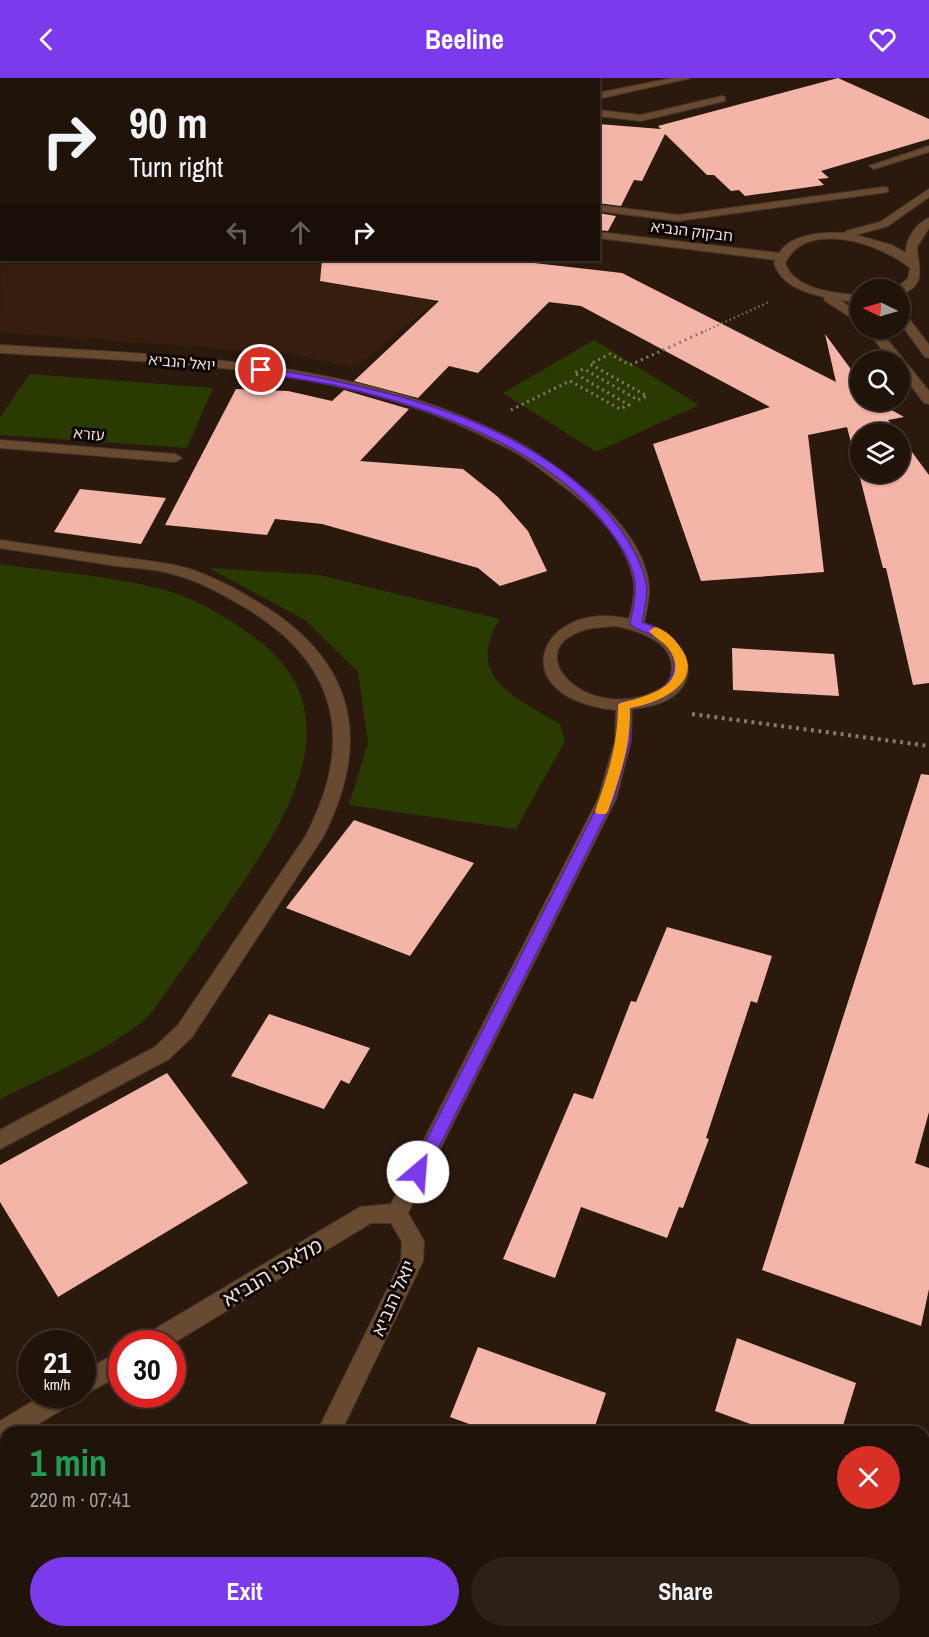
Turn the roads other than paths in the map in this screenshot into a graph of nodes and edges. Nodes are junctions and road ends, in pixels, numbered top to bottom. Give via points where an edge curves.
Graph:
1 (686, 78) edge
2 (600, 96) edge
3 (722, 99) dead end
4 (600, 113) edge
5 (929, 149) edge
6 (874, 166) dead end
7 (884, 190) dead end
8 (929, 192) edge
9 (600, 209) edge
10 (929, 221) edge
11 (639, 226) junction
12 (600, 235) edge
13 (822, 238) junction
14 (782, 257) junction
15 (913, 265) junction
16 (910, 282) edge
17 (825, 295) junction
18 (850, 298) edge
19 (850, 312) edge
20 (910, 328) edge
21 (880, 339) edge
22 (0, 349) edge
23 (890, 351) edge
24 (929, 354) edge
25 (910, 376) edge
26 (929, 400) edge
27 (0, 444) edge
28 (175, 458) dead end
29 (0, 544) edge
30 (636, 624) junction
31 (624, 705) junction
32 (0, 1140) edge
33 (397, 1213) junction
34 (174, 1330) edge
35 (43, 1408) edge
36 (13, 1426) edge
37 (332, 1426) edge

1 - 2 street
3 - 4 street via 641,118
5 - 6 street
7 - 11 street
8 - 13 street via 878,226
9 - 11 street
10 - 15 street via 912,243
11 - 12 street, חבקוק הנביא
11 - 14 street, חבקוק הנביא
13 - 14 street via 799,243
13 - 15 street via 873,241 898,251
14 - 17 street via 782,270 803,287
15 - 16 street via 916,274
17 - 18 street
17 - 19 street
20 - 24 street
21 - 23 street
22 - 30 street, יואל הנביא via 261,370 334,382 401,400 476,428 517,447 563,477 600,509 627,545 641,583
25 - 26 street
27 - 28 street, עזרא
29 - 32 street via 175,570 257,606 288,627 330,677 340,705 343,737 339,771 307,851 185,1031 162,1053
30 - 31 street via 669,640 682,665 678,679 662,695
30 - 31 street via 605,621 577,626 557,639 548,658 554,678 573,694 602,704
31 - 33 street via 623,741 608,799
33 - 34 street, מלאכי הנביא via 368,1214
33 - 37 street, יואל הנביא via 413,1241 412,1261
35 - 36 street

